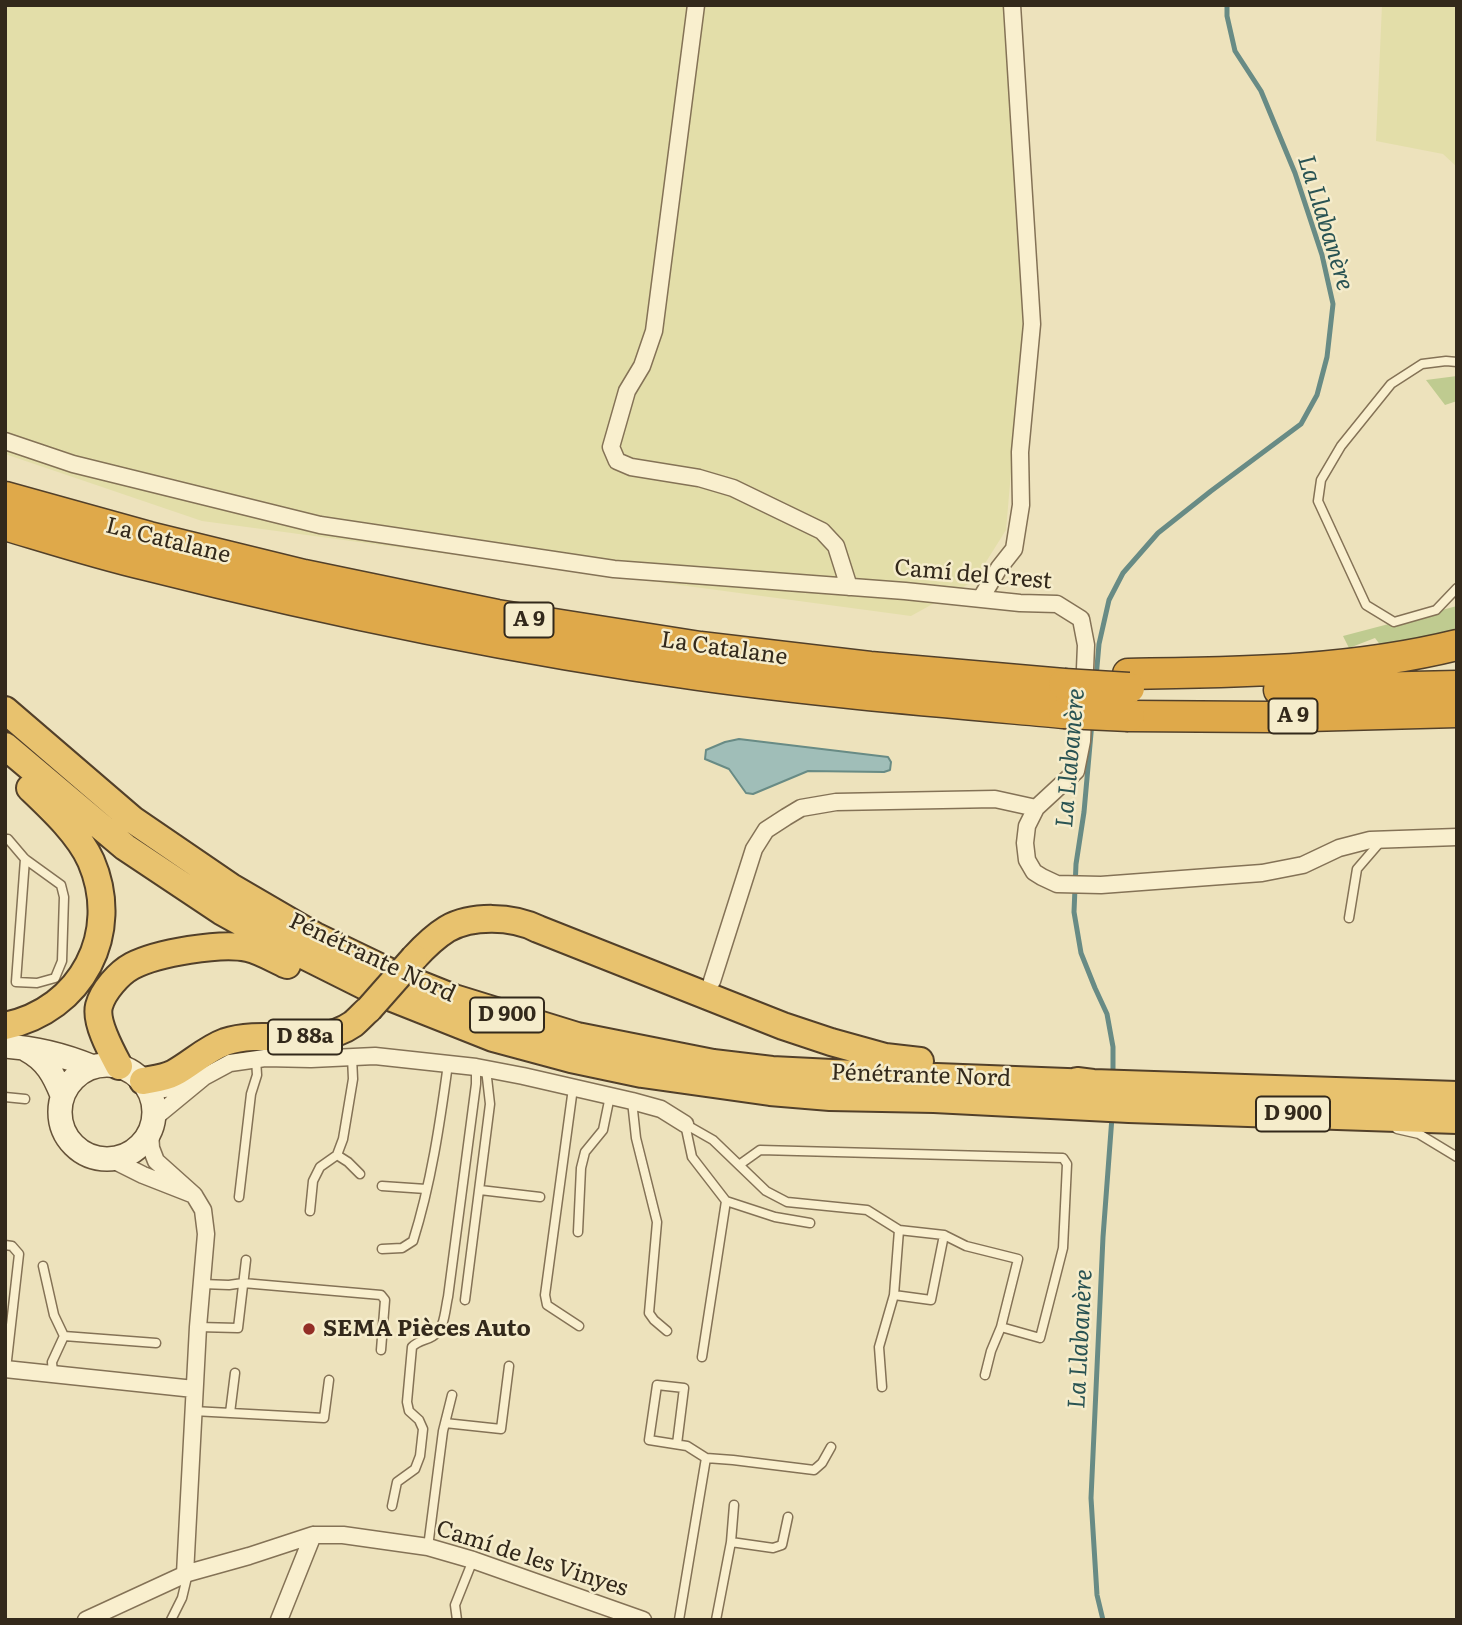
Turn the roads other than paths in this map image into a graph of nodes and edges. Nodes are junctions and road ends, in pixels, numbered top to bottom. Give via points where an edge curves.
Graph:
1 (696, 5) edge
2 (1012, 5) edge
3 (1457, 362) edge
4 (5, 441) edge
5 (5, 497) edge
6 (5, 525) edge
7 (849, 587) junction
8 (1457, 588) edge
9 (981, 598) junction
10 (1457, 645) edge
11 (1457, 686) edge
12 (1129, 692) junction
13 (5, 710) edge
14 (1457, 712) edge
15 (5, 746) edge
16 (5, 765) edge
17 (1036, 808) junction
18 (1457, 836) edge
19 (5, 839) edge
20 (1382, 840) junction
21 (25, 859) junction
22 (1349, 918) dead end
23 (712, 981) dead end
24 (5, 982) edge
25 (16, 982) junction
26 (5, 1026) edge
27 (494, 1038) junction
28 (13, 1046) edge
29 (352, 1057) junction
30 (256, 1059) junction
31 (448, 1064) junction
32 (106, 1066) junction
33 (481, 1068) junction
34 (204, 1077) junction
35 (146, 1086) junction
36 (573, 1087) junction
37 (62, 1095) junction
38 (1092, 1095) junction
39 (1457, 1095) edge
40 (610, 1096) junction
41 (1130, 1096) junction
42 (5, 1097) edge
43 (25, 1099) dead end
44 (632, 1101) junction
45 (1161, 1109) junction
46 (1457, 1120) edge
47 (685, 1124) junction
48 (1299, 1124) dead end
49 (152, 1125) junction
50 (1391, 1128) dead end
51 (337, 1155) junction
52 (1457, 1157) edge
53 (111, 1159) junction
54 (739, 1164) junction
55 (360, 1174) dead end
56 (382, 1186) dead end
57 (426, 1189) junction
58 (480, 1190) junction
59 (194, 1195) junction
60 (239, 1197) dead end
61 (540, 1197) dead end
62 (726, 1201) junction
63 (310, 1211) dead end
64 (810, 1223) dead end
65 (900, 1230) junction
66 (578, 1232) dead end
67 (944, 1235) junction
68 (5, 1245) edge
69 (382, 1249) dead end
70 (246, 1260) dead end
71 (43, 1266) dead end
72 (243, 1283) junction
73 (202, 1284) junction
74 (894, 1295) junction
75 (465, 1300) dead end
76 (579, 1326) dead end
77 (1001, 1326) junction
78 (198, 1327) junction
79 (667, 1331) dead end
80 (64, 1336) junction
81 (156, 1343) dead end
82 (381, 1350) dead end
83 (702, 1357) dead end
84 (509, 1366) dead end
85 (6, 1369) edge
86 (235, 1373) dead end
87 (53, 1374) junction
88 (985, 1375) dead end
89 (329, 1380) dead end
90 (882, 1387) dead end
91 (194, 1389) junction
92 (452, 1395) dead end
93 (193, 1411) junction
94 (230, 1413) junction
95 (445, 1423) junction
96 (677, 1444) junction
97 (831, 1447) dead end
98 (706, 1458) junction
99 (734, 1505) dead end
100 (392, 1506) dead end
101 (788, 1517) dead end
102 (313, 1535) junction
103 (731, 1542) junction
104 (428, 1547) junction
105 (473, 1560) junction
106 (186, 1574) junction
107 (86, 1620) edge
108 (171, 1620) edge
109 (279, 1620) edge
110 (457, 1620) edge
111 (643, 1620) edge
112 (679, 1620) edge
113 (716, 1620) edge

1 - 7 street via 654,331 627,391 611,447 617,461 631,467 733,488 822,531 836,546
2 - 9 street via 1032,324 1014,549
3 - 8 lane via 1422,364 1391,384 1340,446 1321,480 1318,501 1366,605 1394,622 1436,610
4 - 7 street, Camí del Crest via 73,464 320,525 614,569
5 - 12 highway, La Catalane / A 9, bridge via 304,575 497,615 700,647 870,667 1064,677
6 - 12 highway, La Catalane / A 9, bridge via 156,568 285,598 489,641 698,675 1064,713
7 - 9 street, Camí del Crest
9 - 17 street, Camí del Crest via 1057,604 1081,619 1086,645 1082,741 1076,771
10 - 12 highway via 1368,663
11 - 12 highway, La Catalane / A 9
12 - 14 highway, La Catalane / A 9 via 1270,717
13 - 38 highway, Pénétrante Nord / D 900 via 133,820 231,887 315,936 454,998 577,1036 713,1063
15 - 27 highway, Pénétrante Nord / D 900 via 125,847 221,911 377,992
16 - 26 highway via 74,835 90,859 102,907 101,930 81,977 46,1010
17 - 20 street via 1027,826 1027,860 1034,872 1057,884 1262,873 1303,865 1339,848
17 - 23 street via 995,799 836,802 801,808 766,830 754,849
18 - 20 street
19 - 21 lane
20 - 22 lane via 1357,869
21 - 25 lane
21 - 25 lane via 61,886 62,961 55,978
24 - 25 lane
27 - 32 highway via 366,998 248,948 223,946 159,957 132,966 112,982 99,1007
27 - 38 highway, Pénétrante Nord / D 900 via 642,1074 770,1092 934,1099
28 - 32 main road
28 - 37 main road via 41,1057
29 - 30 street
29 - 31 street
29 - 51 lane via 353,1079
30 - 34 street via 230,1063
30 - 60 lane
31 - 33 street
31 - 57 lane
32 - 35 main road via 132,1072
32 - 37 main road via 80,1073
33 - 36 street
33 - 58 lane via 490,1104
33 - 100 lane via 475,1084 441,1329 412,1347 407,1402 423,1429 420,1456 415,1469 397,1482
34 - 35 street via 175,1087
34 - 49 street
35 - 38 highway, D 88a, bridge via 233,1040 319,1037 339,1031 369,1009 432,939 450,927 481,919 526,923 831,1042 885,1057
35 - 49 main road via 153,1105
36 - 40 street
36 - 76 lane via 545,1295 547,1305
37 - 53 main road via 62,1126 69,1140 95,1158
38 - 41 highway, D 900
39 - 41 highway, D 900
40 - 44 street
40 - 66 lane via 603,1130 585,1152 581,1168
41 - 45 highway, D 900
42 - 43 lane
44 - 47 street via 661,1109
44 - 79 lane via 636,1138 657,1222 649,1313
45 - 46 highway, D 900
45 - 48 lane via 1205,1120
47 - 54 lane via 713,1140
47 - 62 lane via 692,1157
49 - 53 main road via 134,1150
49 - 59 street via 151,1148 156,1161
50 - 52 lane via 1419,1134
51 - 55 lane
51 - 63 lane via 320,1167 313,1181
53 - 59 street
54 - 65 lane via 766,1191 787,1202 867,1210
54 - 77 lane via 760,1150 1063,1158 1067,1164 1063,1248 1040,1338
56 - 57 lane
57 - 69 lane via 413,1241 402,1248
58 - 61 lane
58 - 75 lane
59 - 73 street via 203,1210 206,1234
62 - 64 lane
62 - 83 lane
65 - 67 lane
65 - 74 lane
67 - 74 lane via 931,1300
67 - 77 lane via 966,1246 1018,1259
68 - 85 lane via 19,1254
70 - 72 lane
71 - 80 lane via 54,1315
72 - 73 lane
72 - 78 lane via 238,1328
72 - 82 lane via 381,1295 385,1300
73 - 78 street
74 - 90 lane via 879,1347
77 - 88 lane
78 - 91 street
80 - 81 lane
80 - 87 lane via 52,1362
84 - 95 lane via 501,1429
85 - 87 street
86 - 94 lane
87 - 91 street
89 - 94 lane via 324,1419
91 - 93 street
92 - 95 lane
93 - 94 lane
93 - 106 street
95 - 104 lane
96 - 96 lane via 649,1440 657,1385 684,1388
96 - 98 lane
97 - 98 lane via 814,1470
98 - 112 lane
99 - 103 lane
101 - 103 lane via 782,1545 773,1548
102 - 104 street, Camí de les Vinyes
102 - 106 street, Camí de les Vinyes
102 - 109 street
103 - 113 lane
104 - 105 street, Camí de les Vinyes
105 - 110 lane via 455,1605
105 - 111 street, Camí de les Vinyes
106 - 107 street, Camí de les Vinyes
106 - 108 lane via 182,1598

